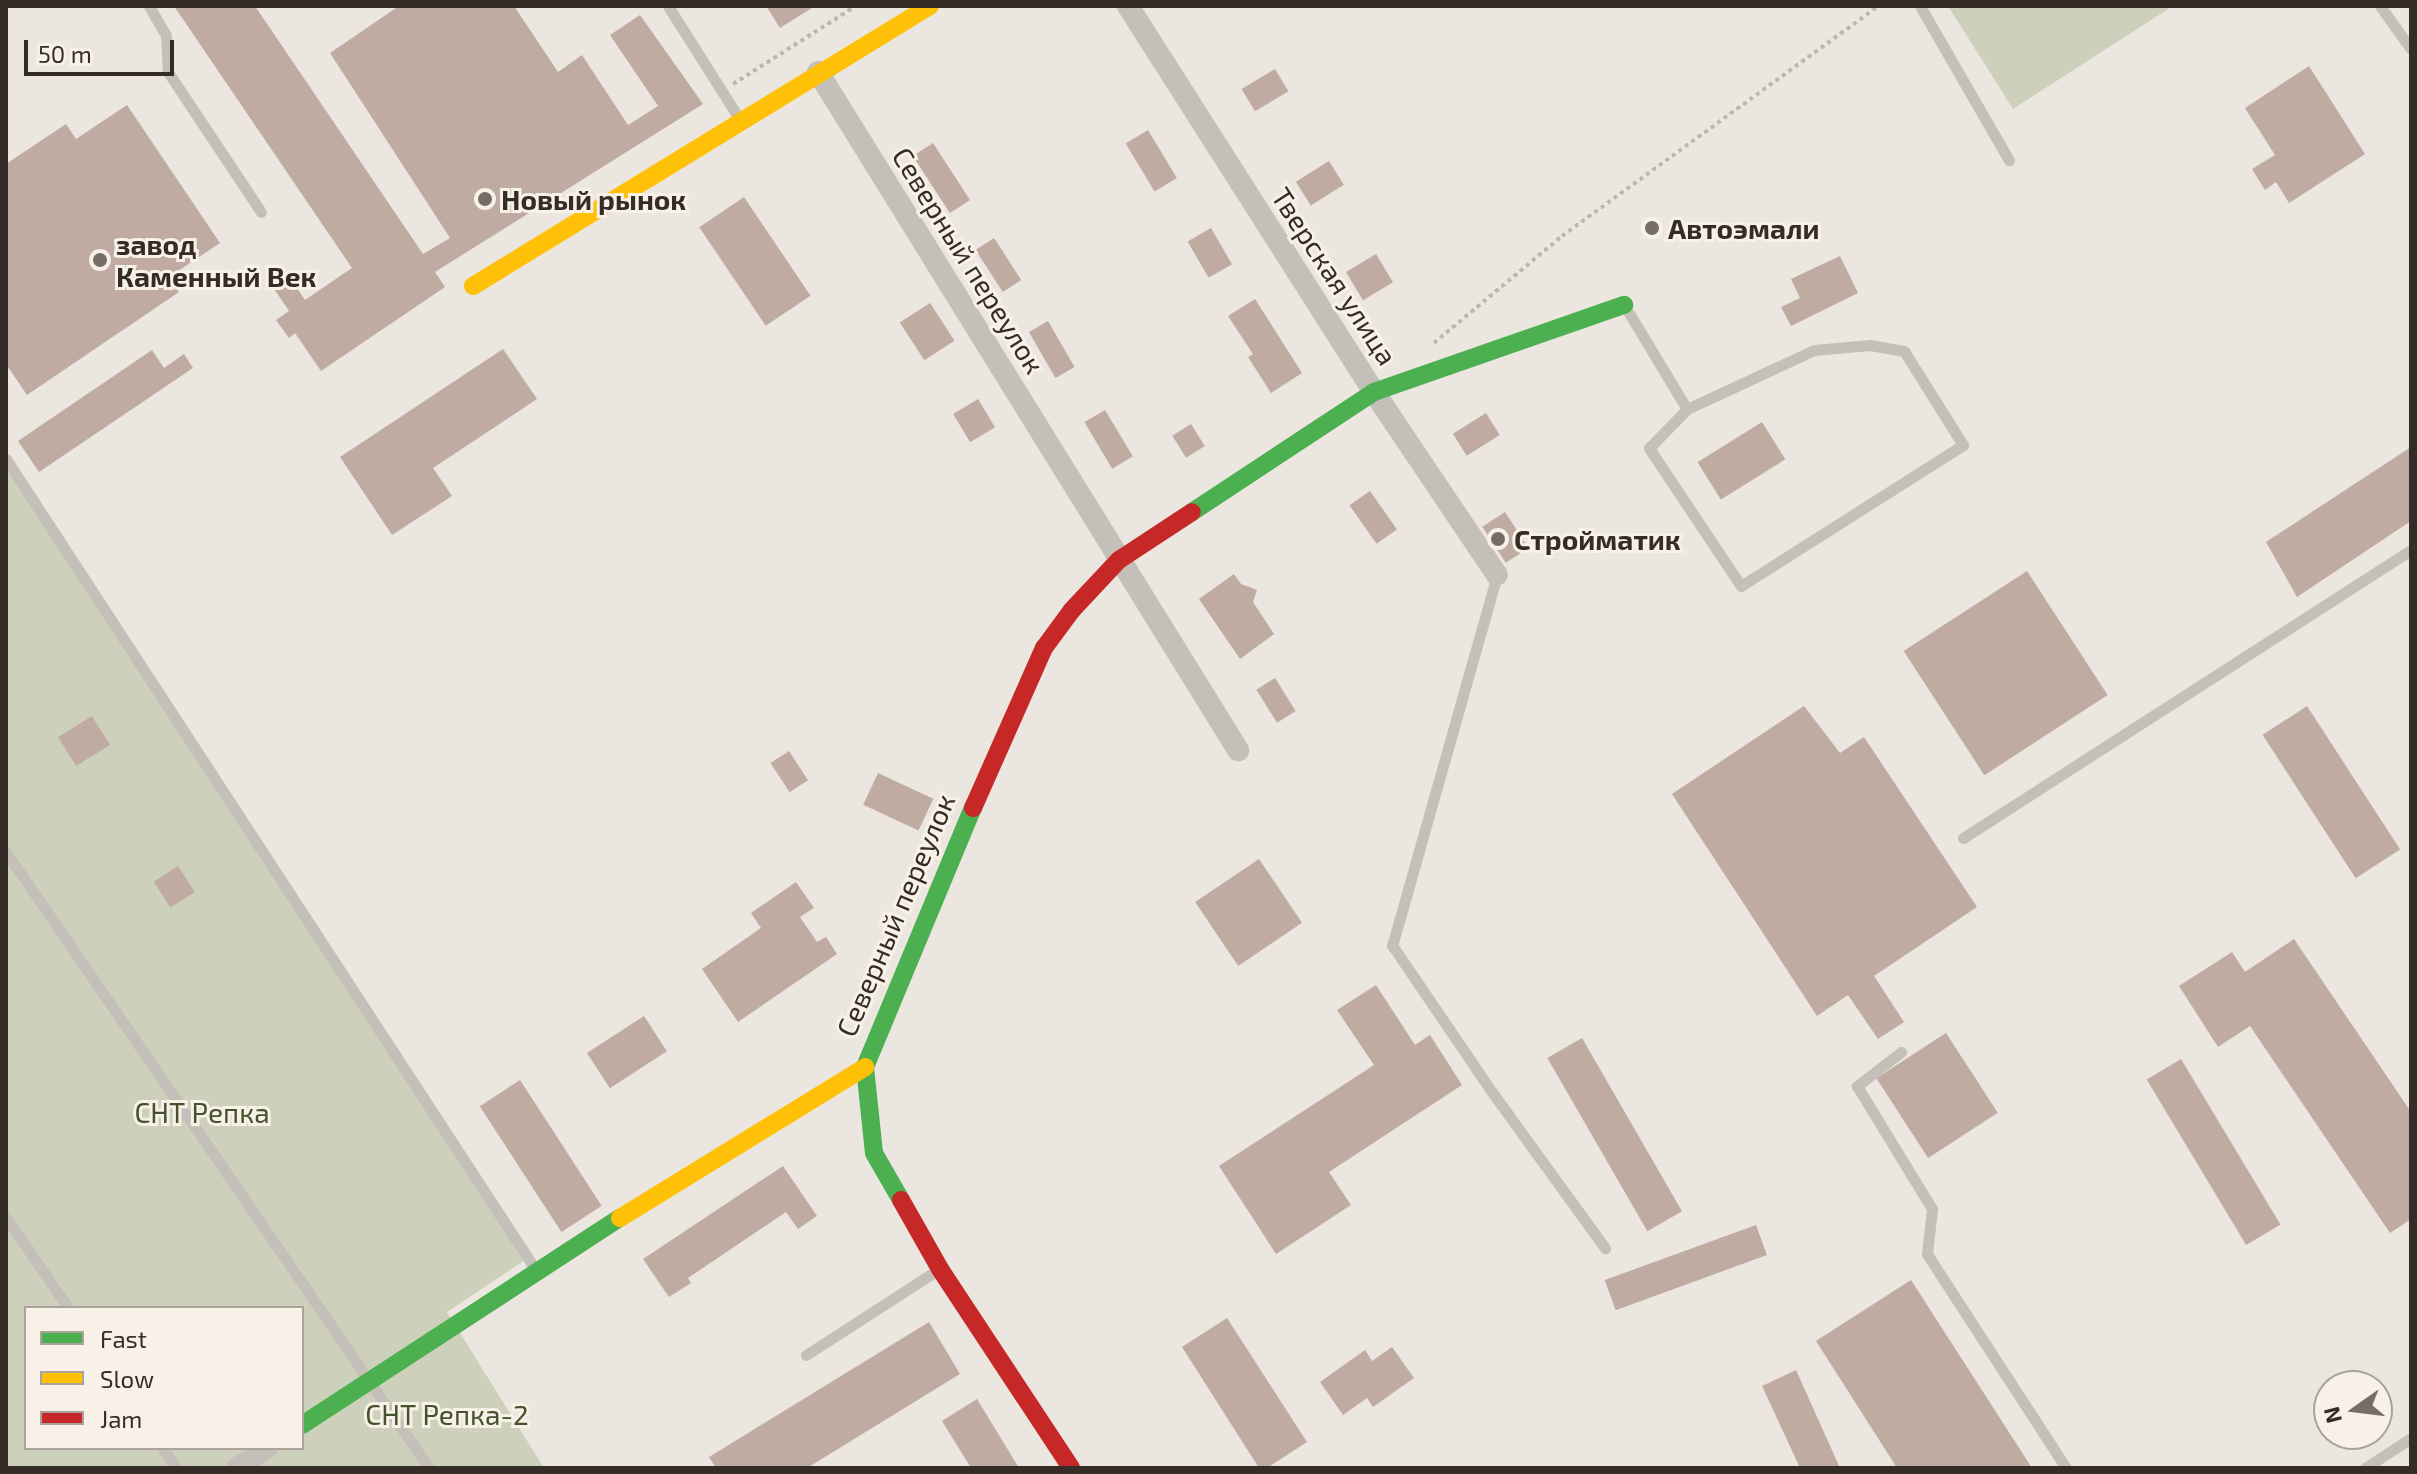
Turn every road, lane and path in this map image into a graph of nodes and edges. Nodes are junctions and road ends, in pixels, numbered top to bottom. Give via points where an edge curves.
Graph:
1 (149, 6) edge
2 (668, 6) edge
3 (856, 6) edge
4 (930, 6) edge
5 (1128, 6) edge
6 (1878, 6) edge
7 (1920, 6) edge
8 (2380, 6) edge
9 (2411, 49) edge
10 (818, 72) junction
11 (723, 91) junction
12 (740, 121) junction
13 (2009, 160) dead end
14 (261, 212) dead end
15 (473, 286) dead end
16 (1624, 305) joint
17 (1433, 343) dead end
18 (1374, 392) junction
19 (1687, 409) junction
20 (6, 459) edge
21 (2411, 550) edge
22 (1119, 560) junction
23 (1497, 575) joint
24 (1238, 750) dead end
25 (1963, 838) dead end
26 (6, 852) edge
27 (1901, 1052) dead end
28 (865, 1067) junction
29 (6, 1217) edge
30 (1605, 1248) dead end
31 (940, 1269) junction
32 (536, 1270) junction
33 (67, 1306) edge
34 (806, 1355) dead end
35 (370, 1380) junction
36 (304, 1424) edge
37 (2411, 1438) edge
38 (164, 1450) edge
39 (264, 1450) edge
40 (176, 1468) edge
41 (237, 1468) edge
42 (429, 1468) edge
43 (1071, 1468) edge
44 (2066, 1468) edge
45 (2365, 1468) edge

1 - 14 lane via 166,36 168,72
2 - 11 lane
3 - 11 path
4 - 10 street
5 - 18 street, Тверская улица
6 - 17 path via 1562,236
7 - 13 lane
8 - 9 lane
10 - 12 street
10 - 22 street, Северный переулок
11 - 12 lane
12 - 15 street
16 - 18 street
16 - 19 lane
18 - 22 street
18 - 23 street, Тверская улица
19 - 19 lane via 1649,448 1741,586 1963,445 1904,351 1870,345 1814,350
20 - 32 lane
21 - 25 lane
22 - 24 street, Северный переулок
22 - 28 street, Северный переулок via 1044,648
23 - 30 lane via 1392,945
26 - 35 lane
27 - 44 lane via 1857,1086 1932,1209 1927,1254
28 - 31 street, Северный переулок via 874,1153
28 - 32 street
29 - 33 lane
31 - 34 lane
31 - 43 street, Северный переулок
32 - 35 street
35 - 36 street
35 - 42 lane
37 - 45 lane
38 - 40 lane
39 - 41 street

